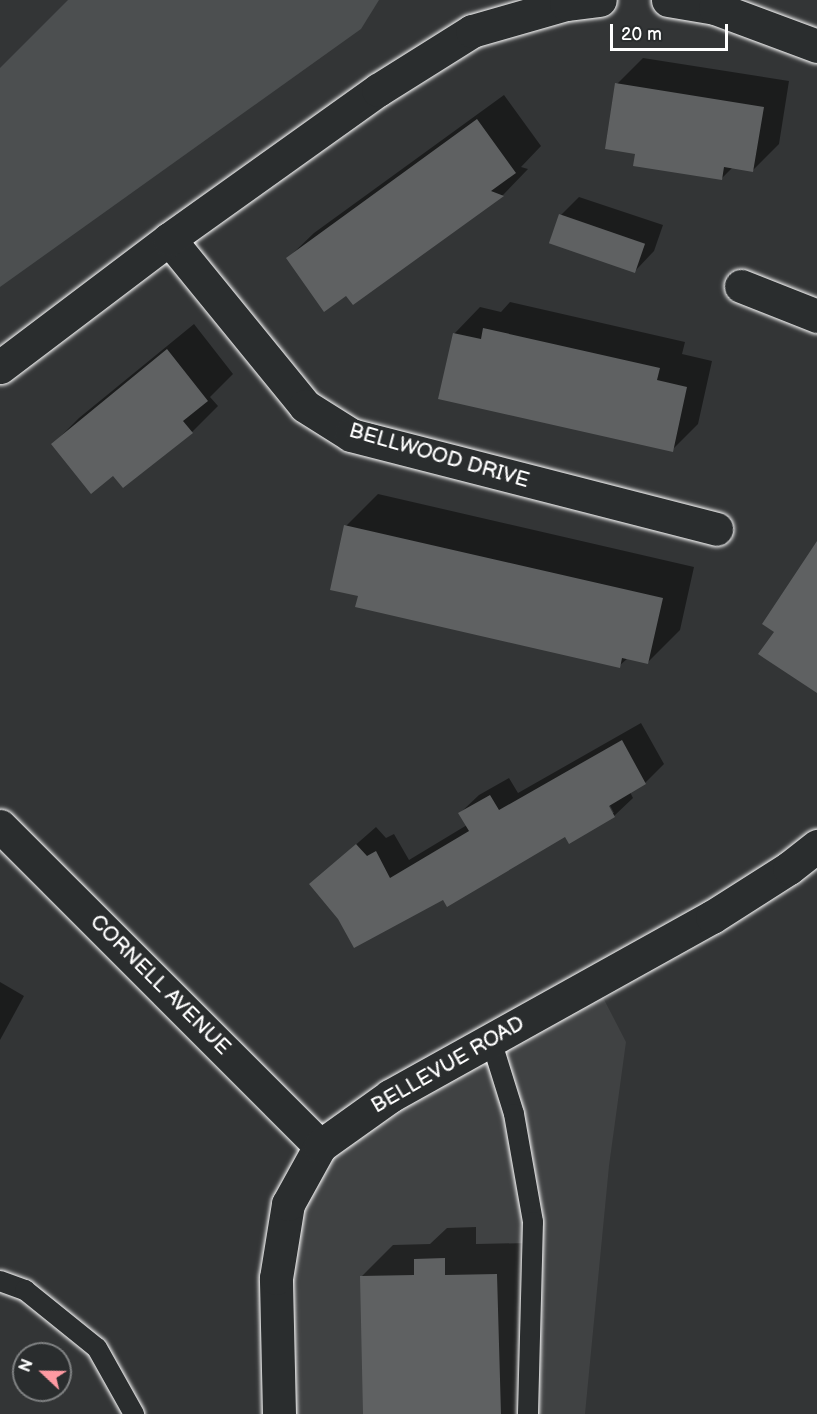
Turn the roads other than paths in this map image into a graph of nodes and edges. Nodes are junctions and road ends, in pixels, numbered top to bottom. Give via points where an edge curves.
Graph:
1 (600, 0) edge
2 (668, 0) edge
3 (817, 46) edge
4 (169, 239) junction
5 (741, 286) dead end
6 (817, 316) edge
7 (0, 367) edge
8 (716, 530) dead end
9 (0, 826) edge
10 (817, 846) edge
11 (491, 1040) junction
12 (320, 1146) junction
13 (0, 1281) edge
14 (134, 1414) edge
15 (279, 1414) edge
16 (528, 1414) edge

1 - 4 street via 566,4 472,31 378,90
2 - 3 street via 715,8
4 - 7 street
4 - 8 street, BELLWOOD DRIVE via 305,406 351,435
5 - 6 street
9 - 12 street, CORNELL AVENUE
10 - 11 street, BELLEVUE ROAD via 712,916
11 - 12 street, BELLEVUE ROAD via 390,1095
11 - 16 lane via 514,1114 533,1222
12 - 15 street, BELLEVUE ROAD via 288,1204 276,1278
13 - 14 lane via 25,1290 97,1348

